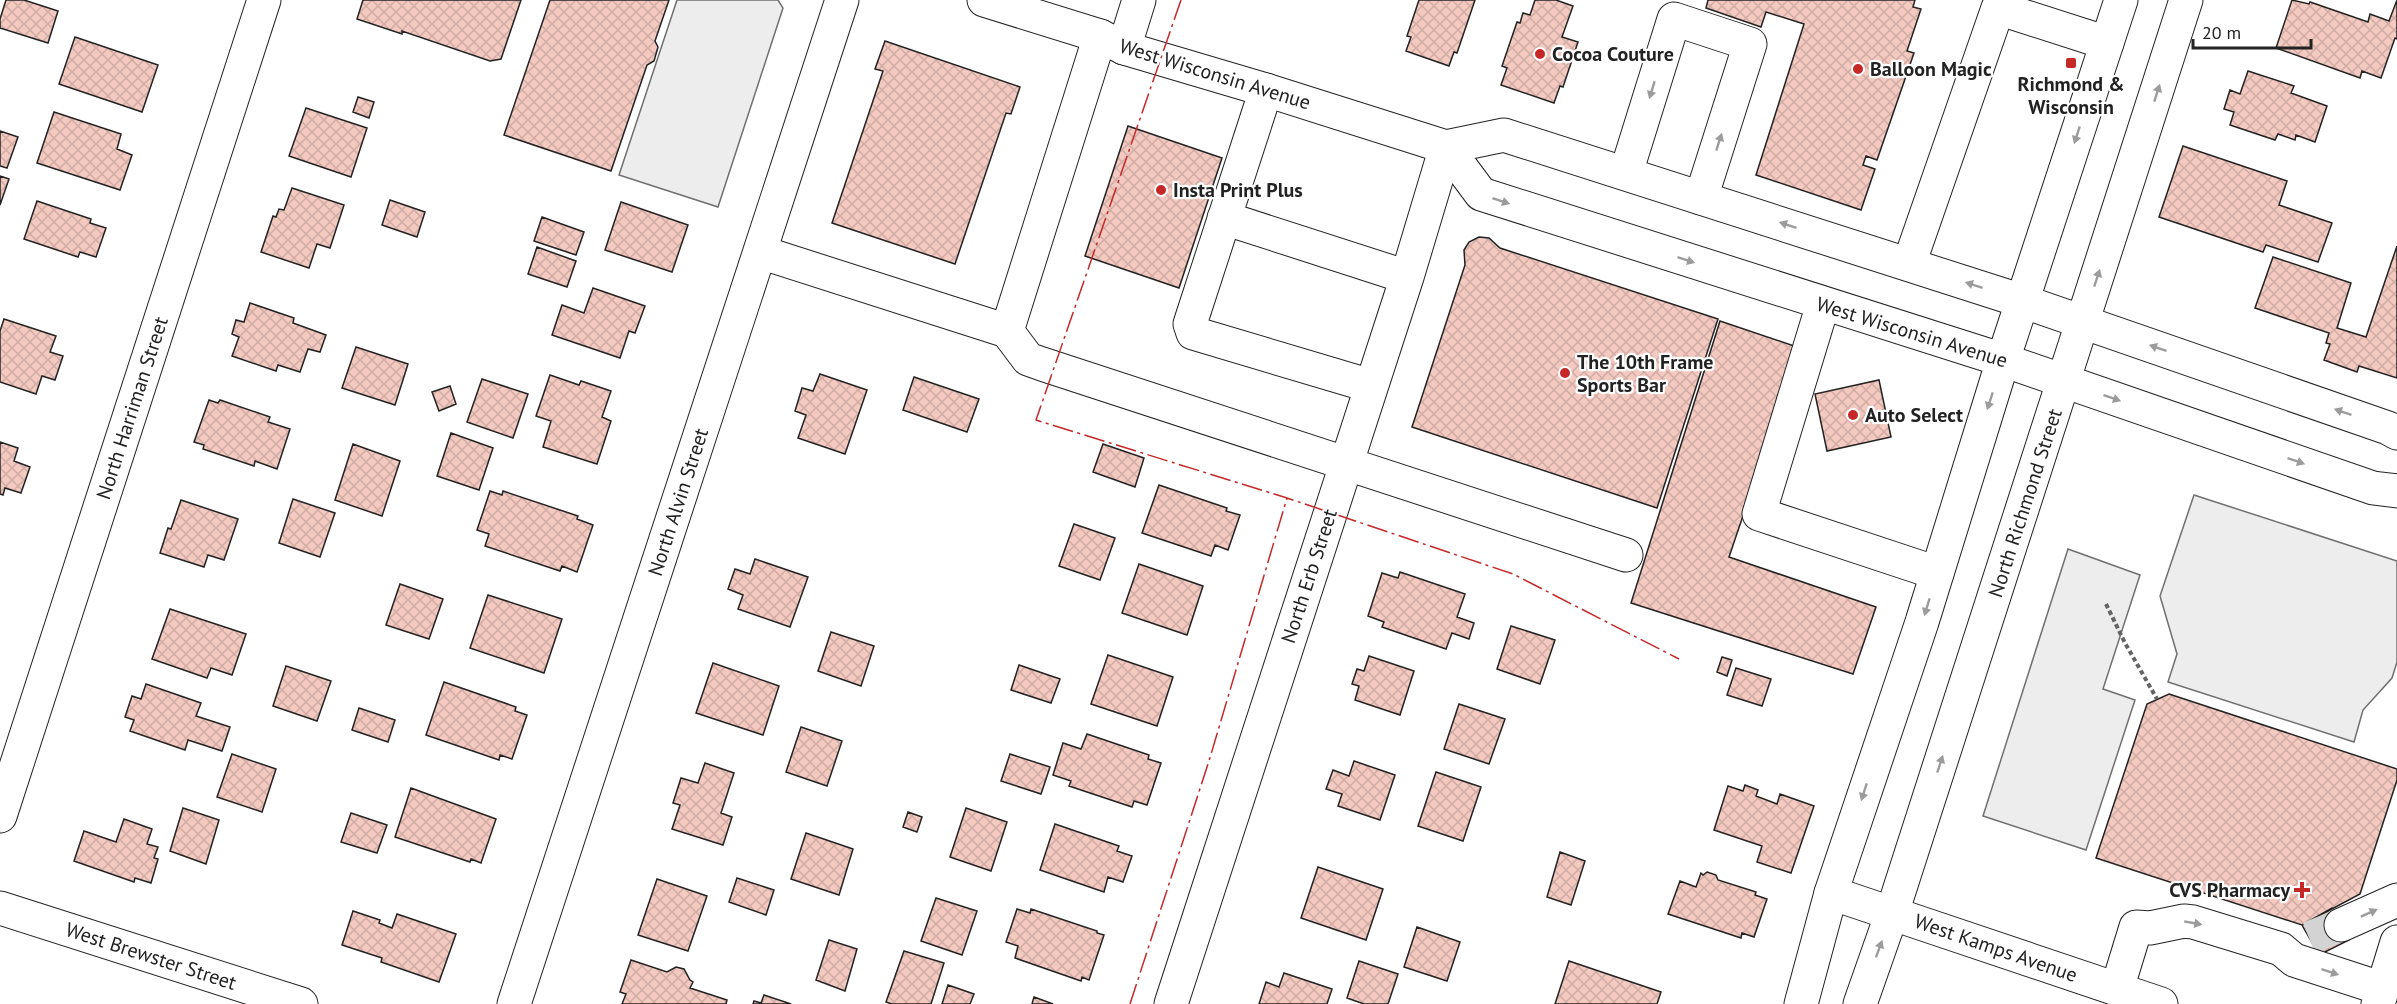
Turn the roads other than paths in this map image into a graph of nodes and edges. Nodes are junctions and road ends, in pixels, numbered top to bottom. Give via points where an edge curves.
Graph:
1 (264, 0) edge
2 (842, 0) edge
3 (984, 0) edge
4 (1139, 0) edge
5 (2121, 0) edge
6 (2186, 0) edge
7 (1112, 42) junction
8 (2107, 43) junction
9 (1266, 90) junction
10 (1446, 147) junction
11 (1626, 173) junction
12 (1701, 198) junction
13 (1224, 218) junction
14 (760, 252) junction
15 (1909, 264) junction
16 (1407, 277) junction
17 (2022, 301) junction
18 (1823, 304) junction
19 (2082, 321) junction
20 (1007, 331) junction
21 (2003, 360) junction
22 (2064, 381) junction
23 (1371, 386) junction
24 (2397, 433) edge
25 (1345, 464) junction
26 (2397, 491) edge
27 (1626, 555) dead end
28 (1937, 573) junction
29 (0, 816) edge
30 (1831, 893) junction
31 (2397, 900) edge
32 (0, 908) edge
33 (1892, 913) junction
34 (2341, 925) tunnel mouth
35 (2397, 942) edge
36 (2117, 989) junction
37 (2380, 997) edge
38 (301, 1004) edge
39 (514, 1004) edge
40 (1171, 1004) edge
41 (1801, 1004) edge
42 (1860, 1004) edge
43 (2161, 1004) edge

1 - 29 main road, North Harriman Street
2 - 14 main road, North Alvin Street
3 - 7 main road, West Wisconsin Avenue
4 - 7 main road
5 - 8 main road
19 -> 6 main road, North Richmond Street
7 - 9 main road, West Wisconsin Avenue
7 - 20 main road
8 - 15 main road via 1998,8
8 -> 17 main road
9 - 10 main road, West Wisconsin Avenue
9 - 13 main road
10 - 11 main road, West Wisconsin Avenue via 1504,135
10 - 16 main road, North Erb Street
10 -> 18 main road, West Wisconsin Avenue via 1480,194
11 - 12 main road, West Wisconsin Avenue
12 -> 11 main road via 1750,44 1674,19
15 -> 12 main road, West Wisconsin Avenue
13 - 16 main road
13 - 23 main road via 1190,324 1193,333
14 - 20 main road
14 - 39 main road, North Alvin Street
17 -> 15 main road, West Wisconsin Avenue
16 - 23 main road, North Erb Street
17 - 19 main road, West Wisconsin Avenue
17 - 21 main road
18 - 21 main road, West Wisconsin Avenue
18 - 28 main road via 1759,514
19 - 22 main road, North Richmond Street
24 -> 19 main road, West Wisconsin Avenue
20 - 25 main road via 1028,359
21 - 22 main road, West Wisconsin Avenue
21 -> 28 main road
22 -> 26 main road, West Wisconsin Avenue via 2373,488
33 -> 22 main road, North Richmond Street
23 - 25 main road, North Erb Street
25 - 27 main road
25 - 40 main road, North Erb Street
28 -> 30 main road
30 - 33 main road, West Kamps Avenue
30 - 41 main road
34 -> 31 main road
32 - 38 main road, West Brewster Street
33 - 36 main road, West Kamps Avenue
42 -> 33 main road, North Richmond Street
35 - 37 main road
36 -> 37 main road via 2136,927 2184,921 2295,943 2294,960
36 - 43 main road, West Kamps Avenue

